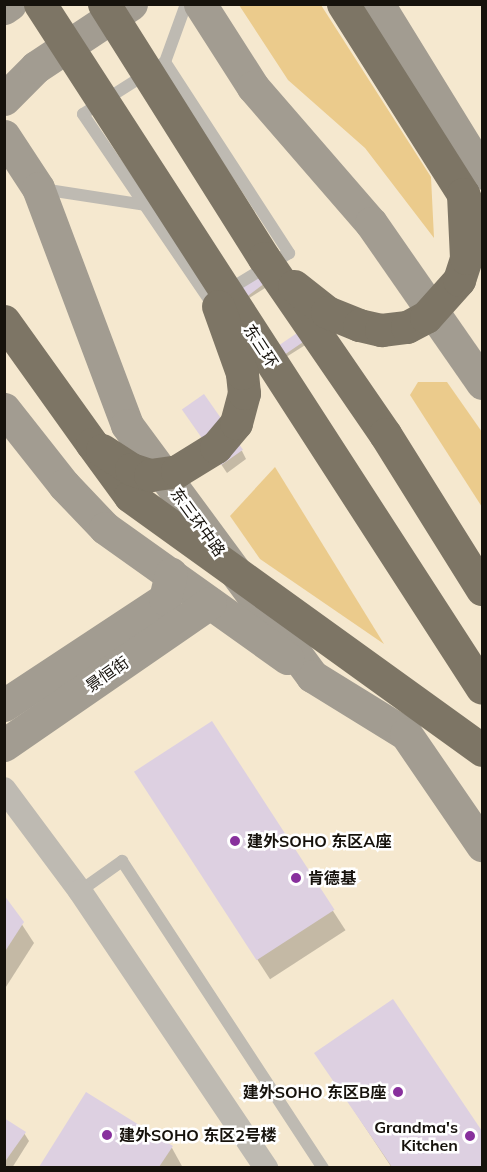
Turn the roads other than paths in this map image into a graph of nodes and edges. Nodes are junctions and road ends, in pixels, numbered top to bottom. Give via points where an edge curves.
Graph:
1 (10, 4) edge
2 (40, 4) edge
3 (104, 4) edge
4 (130, 4) edge
5 (186, 4) edge
6 (200, 4) edge
7 (343, 4) edge
8 (378, 4) edge
9 (4, 8) edge
10 (165, 62) junction
11 (4, 99) edge
12 (4, 136) edge
13 (473, 184) edge
14 (38, 188) junction
15 (145, 205) junction
16 (483, 237) edge
17 (192, 240) junction
18 (264, 258) junction
19 (4, 321) edge
20 (483, 383) edge
21 (4, 409) edge
22 (92, 444) junction
23 (171, 574) junction
24 (483, 589) edge
25 (210, 603) junction
26 (312, 676) junction
27 (483, 688) edge
28 (4, 705) edge
29 (436, 711) dead end
30 (414, 728) junction
31 (4, 745) edge
32 (483, 750) edge
33 (4, 789) edge
34 (483, 845) edge
35 (80, 891) junction
36 (266, 1167) edge
37 (323, 1167) edge

1 - 9 street
2 - 17 highway, 东三环, bridge
3 - 18 highway, bridge
4 - 11 street via 36,67
5 - 10 lane
6 - 20 street via 253,87 371,223
7 - 13 highway
8 - 13 street
10 - 15 lane via 83,114
10 - 15 lane via 289,253 210,301
12 - 14 street, 东三环中路
13 - 16 highway
13 - 18 highway, bridge via 466,258 459,280 426,317 407,327 381,330 327,312
14 - 15 lane
14 - 26 street, 东三环中路 via 127,425
17 - 22 highway, bridge via 242,374 244,393 236,423 216,447 177,471 159,474 131,469
17 - 27 highway, 东三环, bridge
18 - 24 highway, bridge via 385,434
19 - 22 highway
21 - 23 street via 64,486 105,528
22 - 32 highway, bridge via 130,496
23 - 25 street
23 - 28 street, 景恒街 via 165,599
25 - 26 street
25 - 31 street, 景恒街
26 - 30 street, 东三环中路
29 - 30 lane
30 - 34 street, 东三环中路
33 - 35 street
35 - 36 street
35 - 37 lane via 122,861

